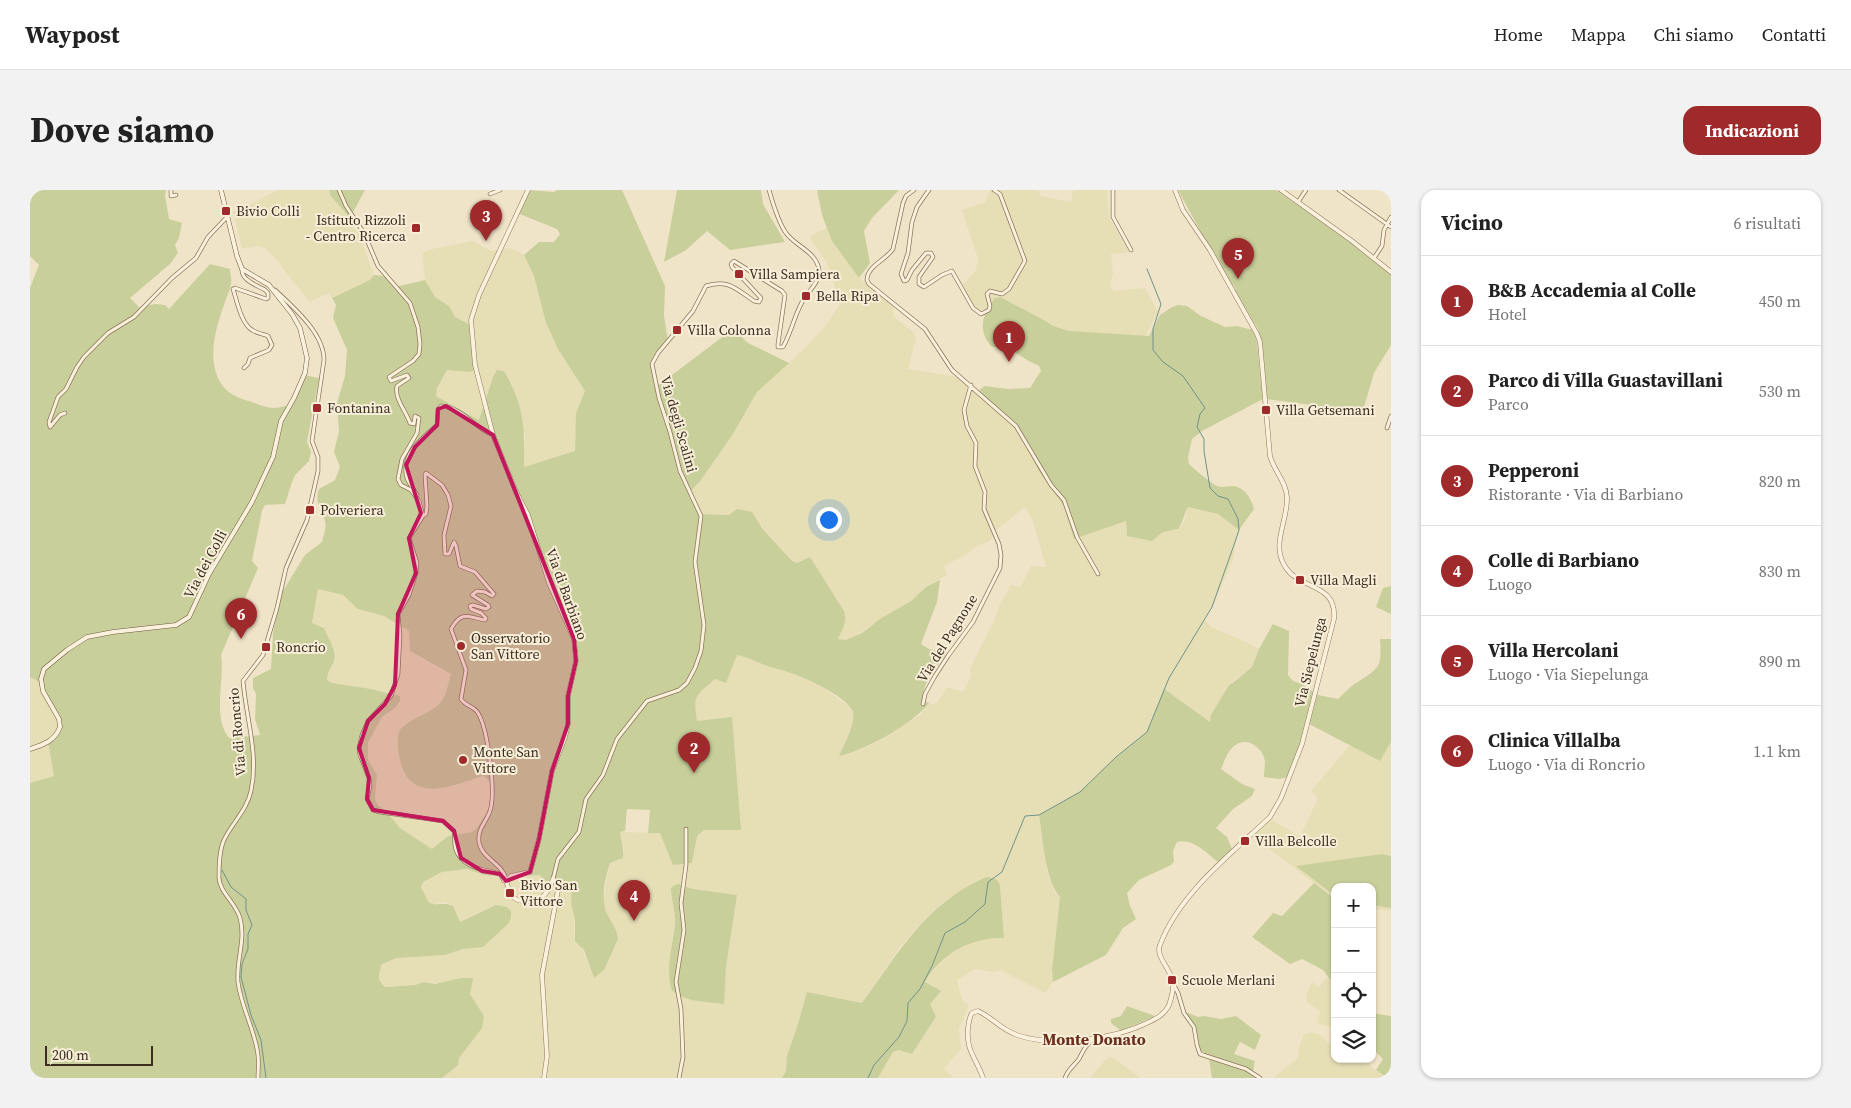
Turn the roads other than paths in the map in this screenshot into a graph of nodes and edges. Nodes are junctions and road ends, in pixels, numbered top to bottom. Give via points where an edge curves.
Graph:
1 (171, 190) edge
2 (221, 190) edge
3 (339, 190) edge
4 (500, 190) edge
5 (528, 190) edge
6 (769, 190) edge
7 (914, 190) edge
8 (929, 190) edge
9 (994, 190) edge
10 (1113, 190) edge
11 (1175, 190) edge
12 (1281, 190) edge
13 (1306, 190) edge
14 (1339, 190) edge
15 (1386, 190) edge
16 (490, 194) dead end
17 (1391, 194) edge
18 (176, 195) dead end
19 (1298, 202) junction
20 (227, 217) junction
21 (1391, 217) edge
22 (1386, 224) junction
23 (1391, 227) edge
24 (1130, 250) dead end
25 (1374, 258) junction
26 (242, 268) junction
27 (1391, 272) edge
28 (268, 285) junction
29 (244, 368) dead end
30 (971, 385) junction
31 (65, 413) dead end
32 (1391, 416) edge
33 (1387, 428) dead end
34 (494, 435) junction
35 (418, 501) junction
36 (423, 516) junction
37 (1098, 574) dead end
38 (922, 704) dead end
39 (30, 749) edge
40 (686, 829) dead end
41 (553, 879) junction
42 (506, 881) junction
43 (1173, 985) junction
44 (1092, 1039) junction
45 (258, 1078) edge
46 (544, 1078) edge
47 (680, 1078) edge
48 (984, 1078) edge
49 (1065, 1078) edge
50 (1260, 1078) edge

1 - 18 street via 171,196
2 - 20 street
3 - 35 street via 364,233 378,266 410,303 418,327 419,354 389,377 391,381 409,378 397,386 396,397 410,423 414,424 415,416 419,418 417,433 402,459 398,479
4 - 16 street
5 - 34 street, Via di Barbiano via 479,295 471,320 475,366
6 - 41 street, Via degli Scalini via 784,232 808,253 819,271 800,305 784,345 780,348 778,344 785,295 734,261 732,267 757,292 761,298 759,302 729,285 706,286 693,312 652,364 680,471 701,516 694,562 704,625 698,662 684,686 648,700 621,733 603,775 586,799 579,832 558,858
7 - 30 street via 903,202 893,249 868,272 867,280 924,329 952,370
8 - 9 street via 917,207 901,274 904,281 907,280 926,253 931,253 933,257 919,277 919,284 924,287 952,271 973,308 981,314 989,310 987,294 990,291 1002,294 1009,289 1025,261 1000,194
10 - 24 street via 1113,217
11 - 43 street, Via Siepelunga via 1183,210 1210,250 1260,342 1270,456 1286,490 1286,513 1279,543 1284,566 1293,576 1328,595 1334,613 1302,744 1277,807 1184,900 1159,946
12 - 19 street
13 - 19 street
14 - 22 street
15 - 17 street
19 - 25 street
20 - 26 street
20 - 31 street via 208,237 196,258 134,318 108,333 84,358 58,397 50,427
21 - 22 street
22 - 23 street
22 - 25 street via 1382,246
25 - 27 street
26 - 28 street
26 - 29 street via 244,278 268,293 268,298 238,288 233,289 234,293 246,323 252,330 268,336 272,345 269,350 250,358
28 - 39 street, Via dei Colli via 300,328 307,363 301,384 281,421 273,456 252,502 185,621 88,637 48,665 42,674 41,685 60,727 52,739
28 - 45 street, Via di Roncrio via 304,317 324,353 324,360 312,441 318,457 318,471 308,520 286,568 263,655 243,681 253,767 251,792 220,853 221,886 240,918 239,989 258,1054
30 - 37 street via 1016,426 1051,485 1064,500 1076,537
30 - 38 street, Via del Pagnone via 964,410 967,426 976,443 975,466 985,492 984,509 999,544 1000,568 981,607 935,676
32 - 33 street
34 - 35 street via 463,415 441,406 437,425 415,447 406,466 406,476
34 - 42 street, Via di Barbiano via 528,515 549,583 574,639 576,661 568,696 568,724 552,770 530,872 511,876
35 - 36 street
36 - 42 street via 409,538 417,563 409,595 398,614 399,660 395,686 385,704 368,721 359,748 370,778 368,804 380,812 444,821 454,831 461,858 482,871 500,874
36 - 42 street via 427,506 426,473 442,485 451,506 444,535 445,554 449,554 454,542 460,566 475,572 494,594 476,591 472,595 488,605 486,609 470,606 485,620 468,616 457,621 451,629 466,670 461,699 476,709 482,720 492,764 492,804 482,824 479,843 482,852 504,872
40 - 47 street via 687,853 681,903 684,930 676,982 683,1056
41 - 42 street via 547,893 534,901 514,898
41 - 46 street via 559,888 542,975 547,1056
43 - 44 street via 1168,1008 1162,1015 1120,1034
43 - 50 street via 1184,1013 1194,1027 1200,1054 1246,1069
44 - 48 street via 1053,1040 1016,1035 996,1025 984,1013 972,1012 967,1041
44 - 49 street

